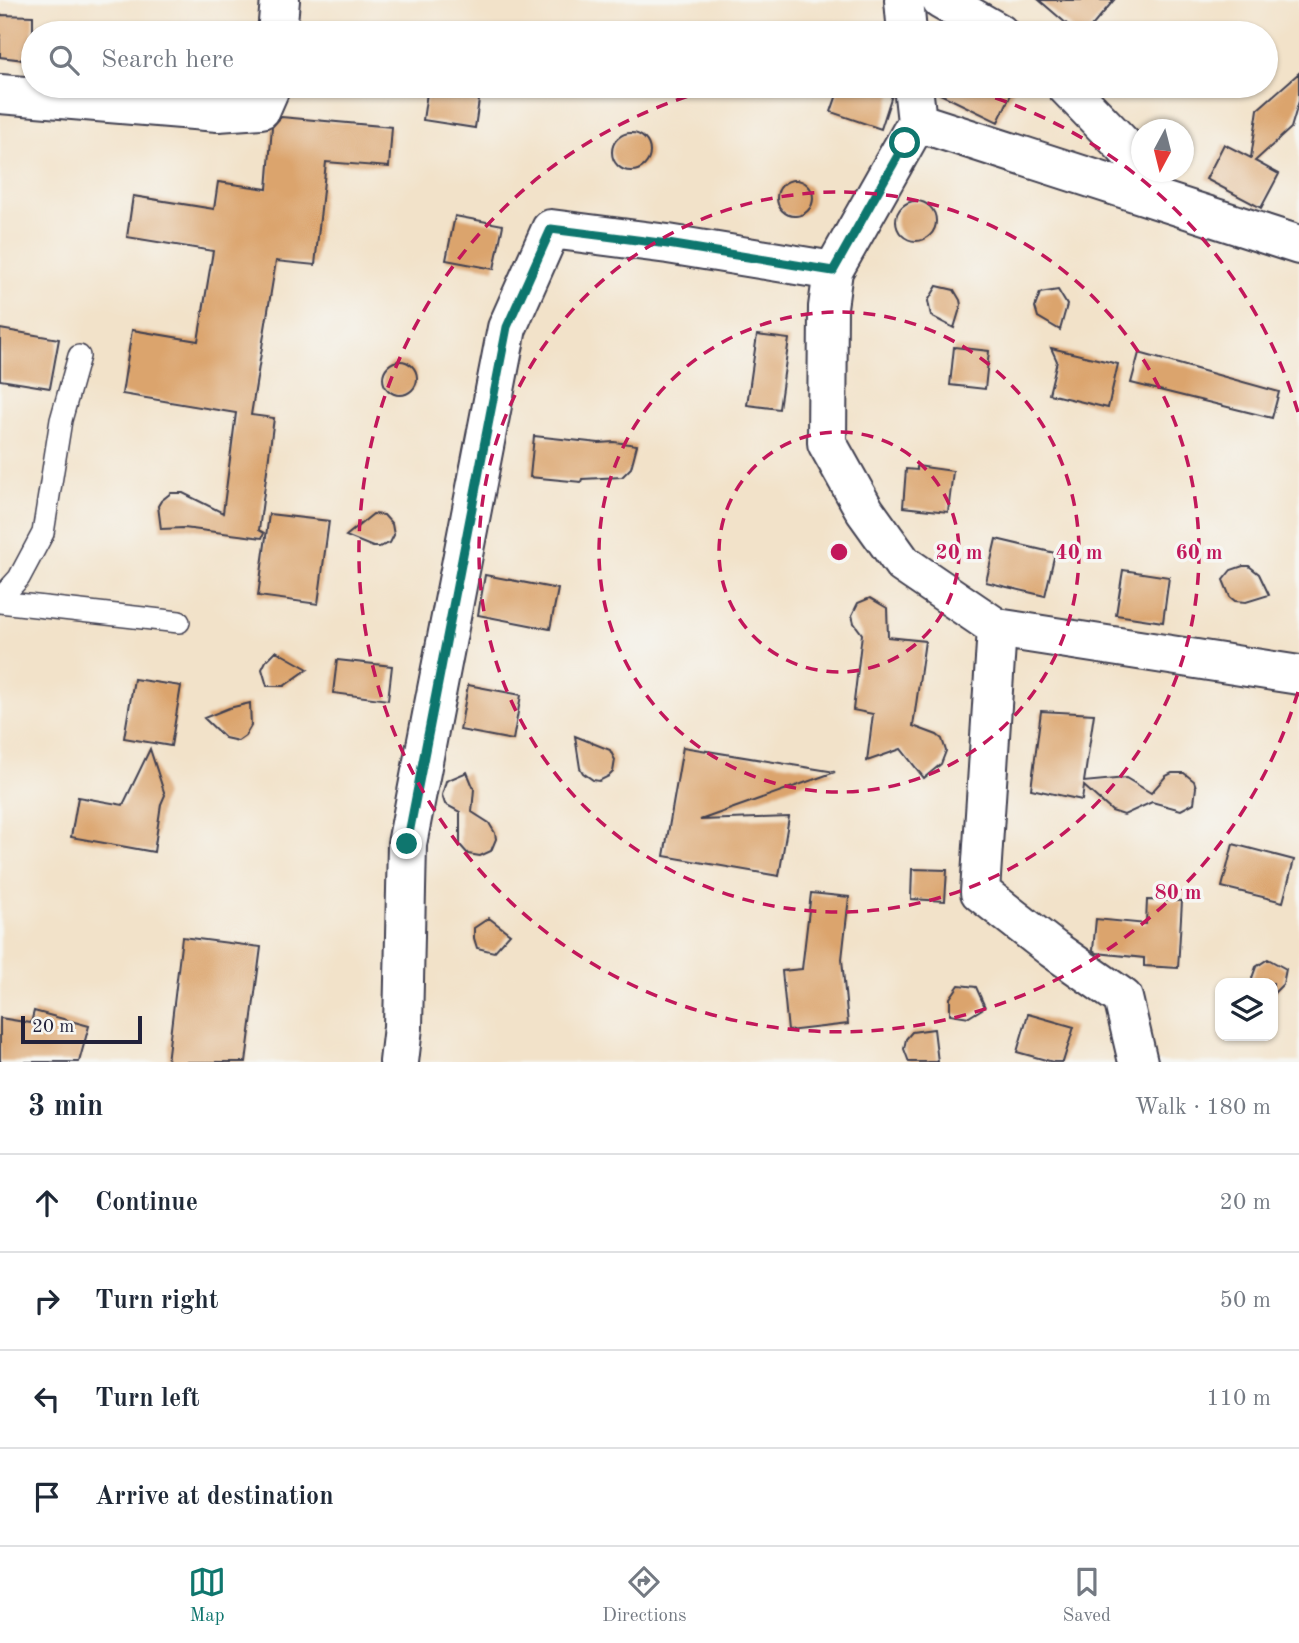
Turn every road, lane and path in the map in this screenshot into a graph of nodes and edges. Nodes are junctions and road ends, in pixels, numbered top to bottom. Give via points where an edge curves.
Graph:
1 (280, 0) edge
2 (904, 0) edge
3 (941, 0) edge
4 (278, 21) edge
5 (906, 21) edge
6 (978, 21) edge
7 (0, 94) edge
8 (21, 96) edge
9 (48, 98) edge
10 (266, 98) edge
11 (1078, 98) edge
12 (915, 104) edge
13 (1131, 153) edge
14 (1157, 182) edge
15 (1178, 206) junction
16 (1299, 245) edge
17 (833, 271) junction
18 (79, 356) dead end
19 (0, 600) edge
20 (179, 622) dead end
21 (997, 628) junction
22 (1299, 675) edge
23 (399, 1062) edge
24 (1138, 1062) edge

1 - 4 street
2 - 5 street
3 - 6 street
7 - 8 street
9 - 10 street via 218,112 261,109
11 - 13 street
12 - 15 street
12 - 17 street
14 - 15 street
15 - 16 street
17 - 21 street via 828,307 827,443 865,511 904,564
17 - 23 street via 551,229 507,327 407,844
18 - 19 lane via 61,420 43,533 19,578
19 - 20 lane
21 - 22 street
21 - 24 street via 980,892 1123,998

